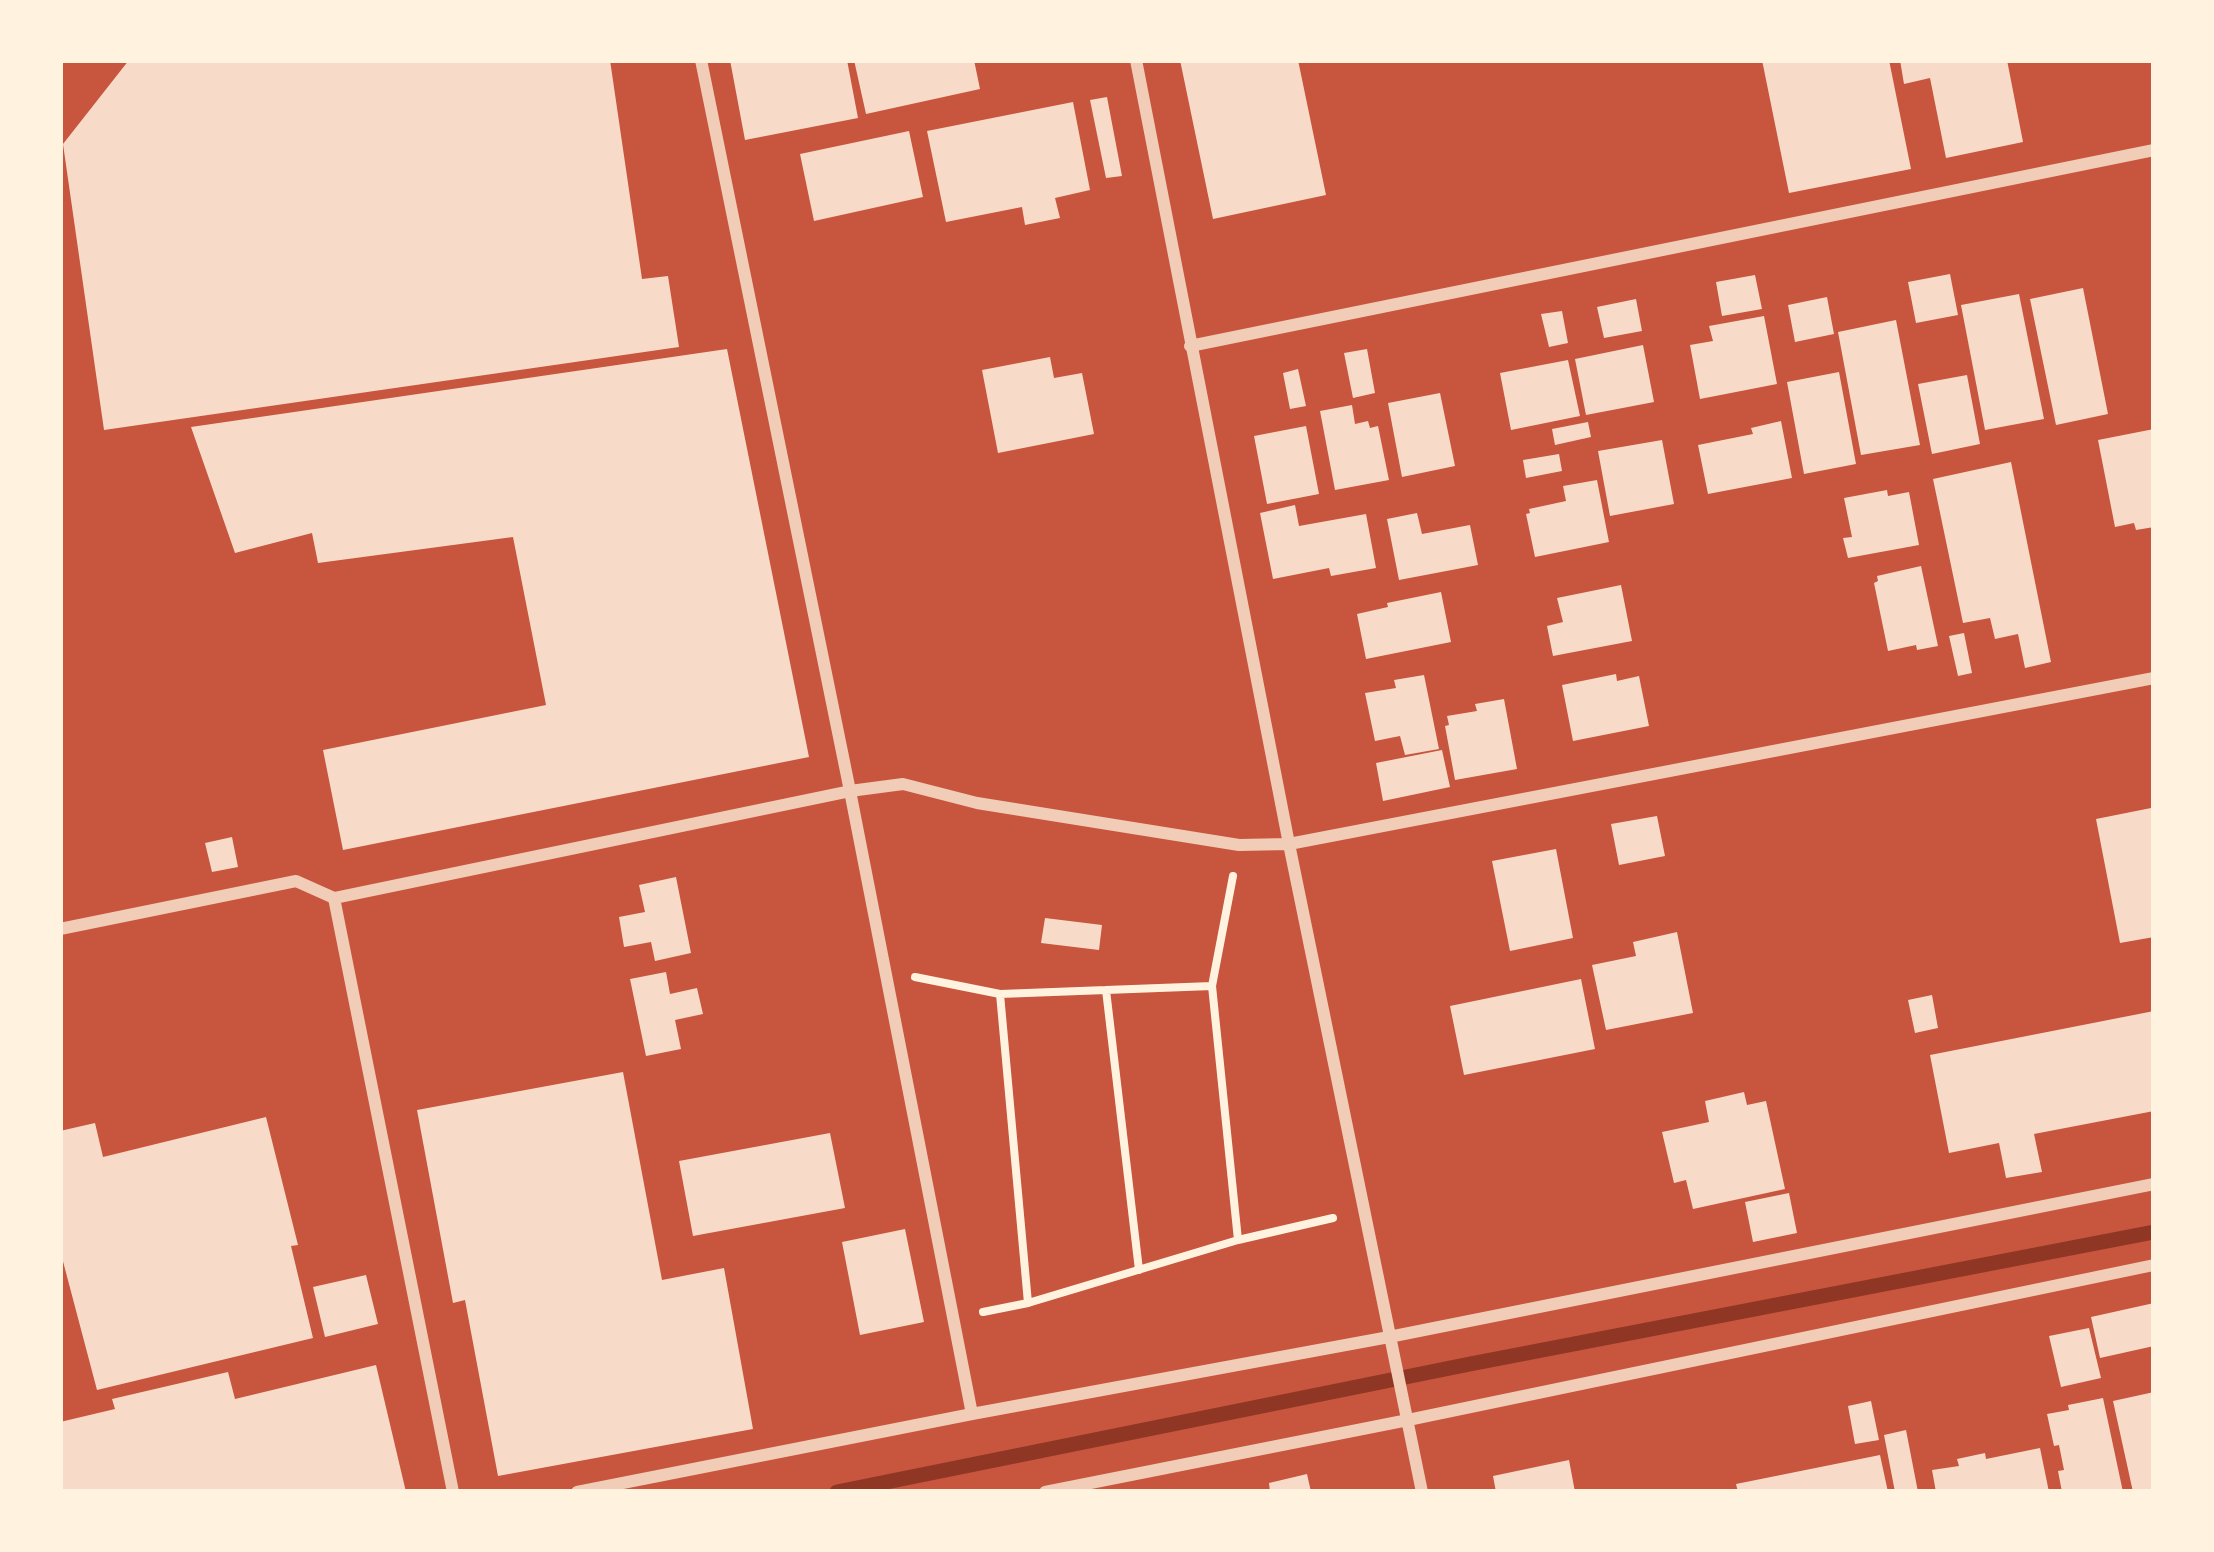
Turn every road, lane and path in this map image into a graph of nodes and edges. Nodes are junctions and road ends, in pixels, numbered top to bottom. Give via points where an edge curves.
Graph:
1 (700, 60) edge
2 (1136, 60) edge
3 (2154, 150) edge
4 (1190, 346) junction
5 (2154, 678) edge
6 (850, 791) junction
7 (1289, 844) junction
8 (1239, 845) junction
9 (334, 898) junction
10 (60, 929) edge
11 (884, 971) junction
12 (1211, 986) junction
13 (1106, 990) junction
14 (1000, 994) junction
15 (2154, 1184) edge
16 (1365, 1210) junction
17 (1238, 1240) junction
18 (2154, 1265) edge
19 (1139, 1270) junction
20 (1028, 1303) junction
21 (952, 1318) junction
22 (1389, 1337) junction
23 (972, 1414) junction
24 (1408, 1420) junction
25 (453, 1492) edge
26 (577, 1492) edge
27 (1045, 1492) edge
28 (1422, 1492) edge

1 - 6 street
2 - 4 street
3 - 4 street
4 - 7 street
5 - 7 street
6 - 8 street via 903,784
6 - 9 street
6 - 11 street
7 - 8 street
7 - 16 street
8 - 12 path
9 - 10 street via 296,881
9 - 25 street
11 - 14 path
11 - 21 street
12 - 13 path
12 - 17 path
13 - 14 path
13 - 19 path
14 - 20 path
15 - 22 street
16 - 17 path
16 - 22 street
17 - 19 path
18 - 24 street
19 - 20 path
20 - 21 path
21 - 23 street
22 - 23 street
22 - 24 street
23 - 26 street
24 - 27 street
24 - 28 street

